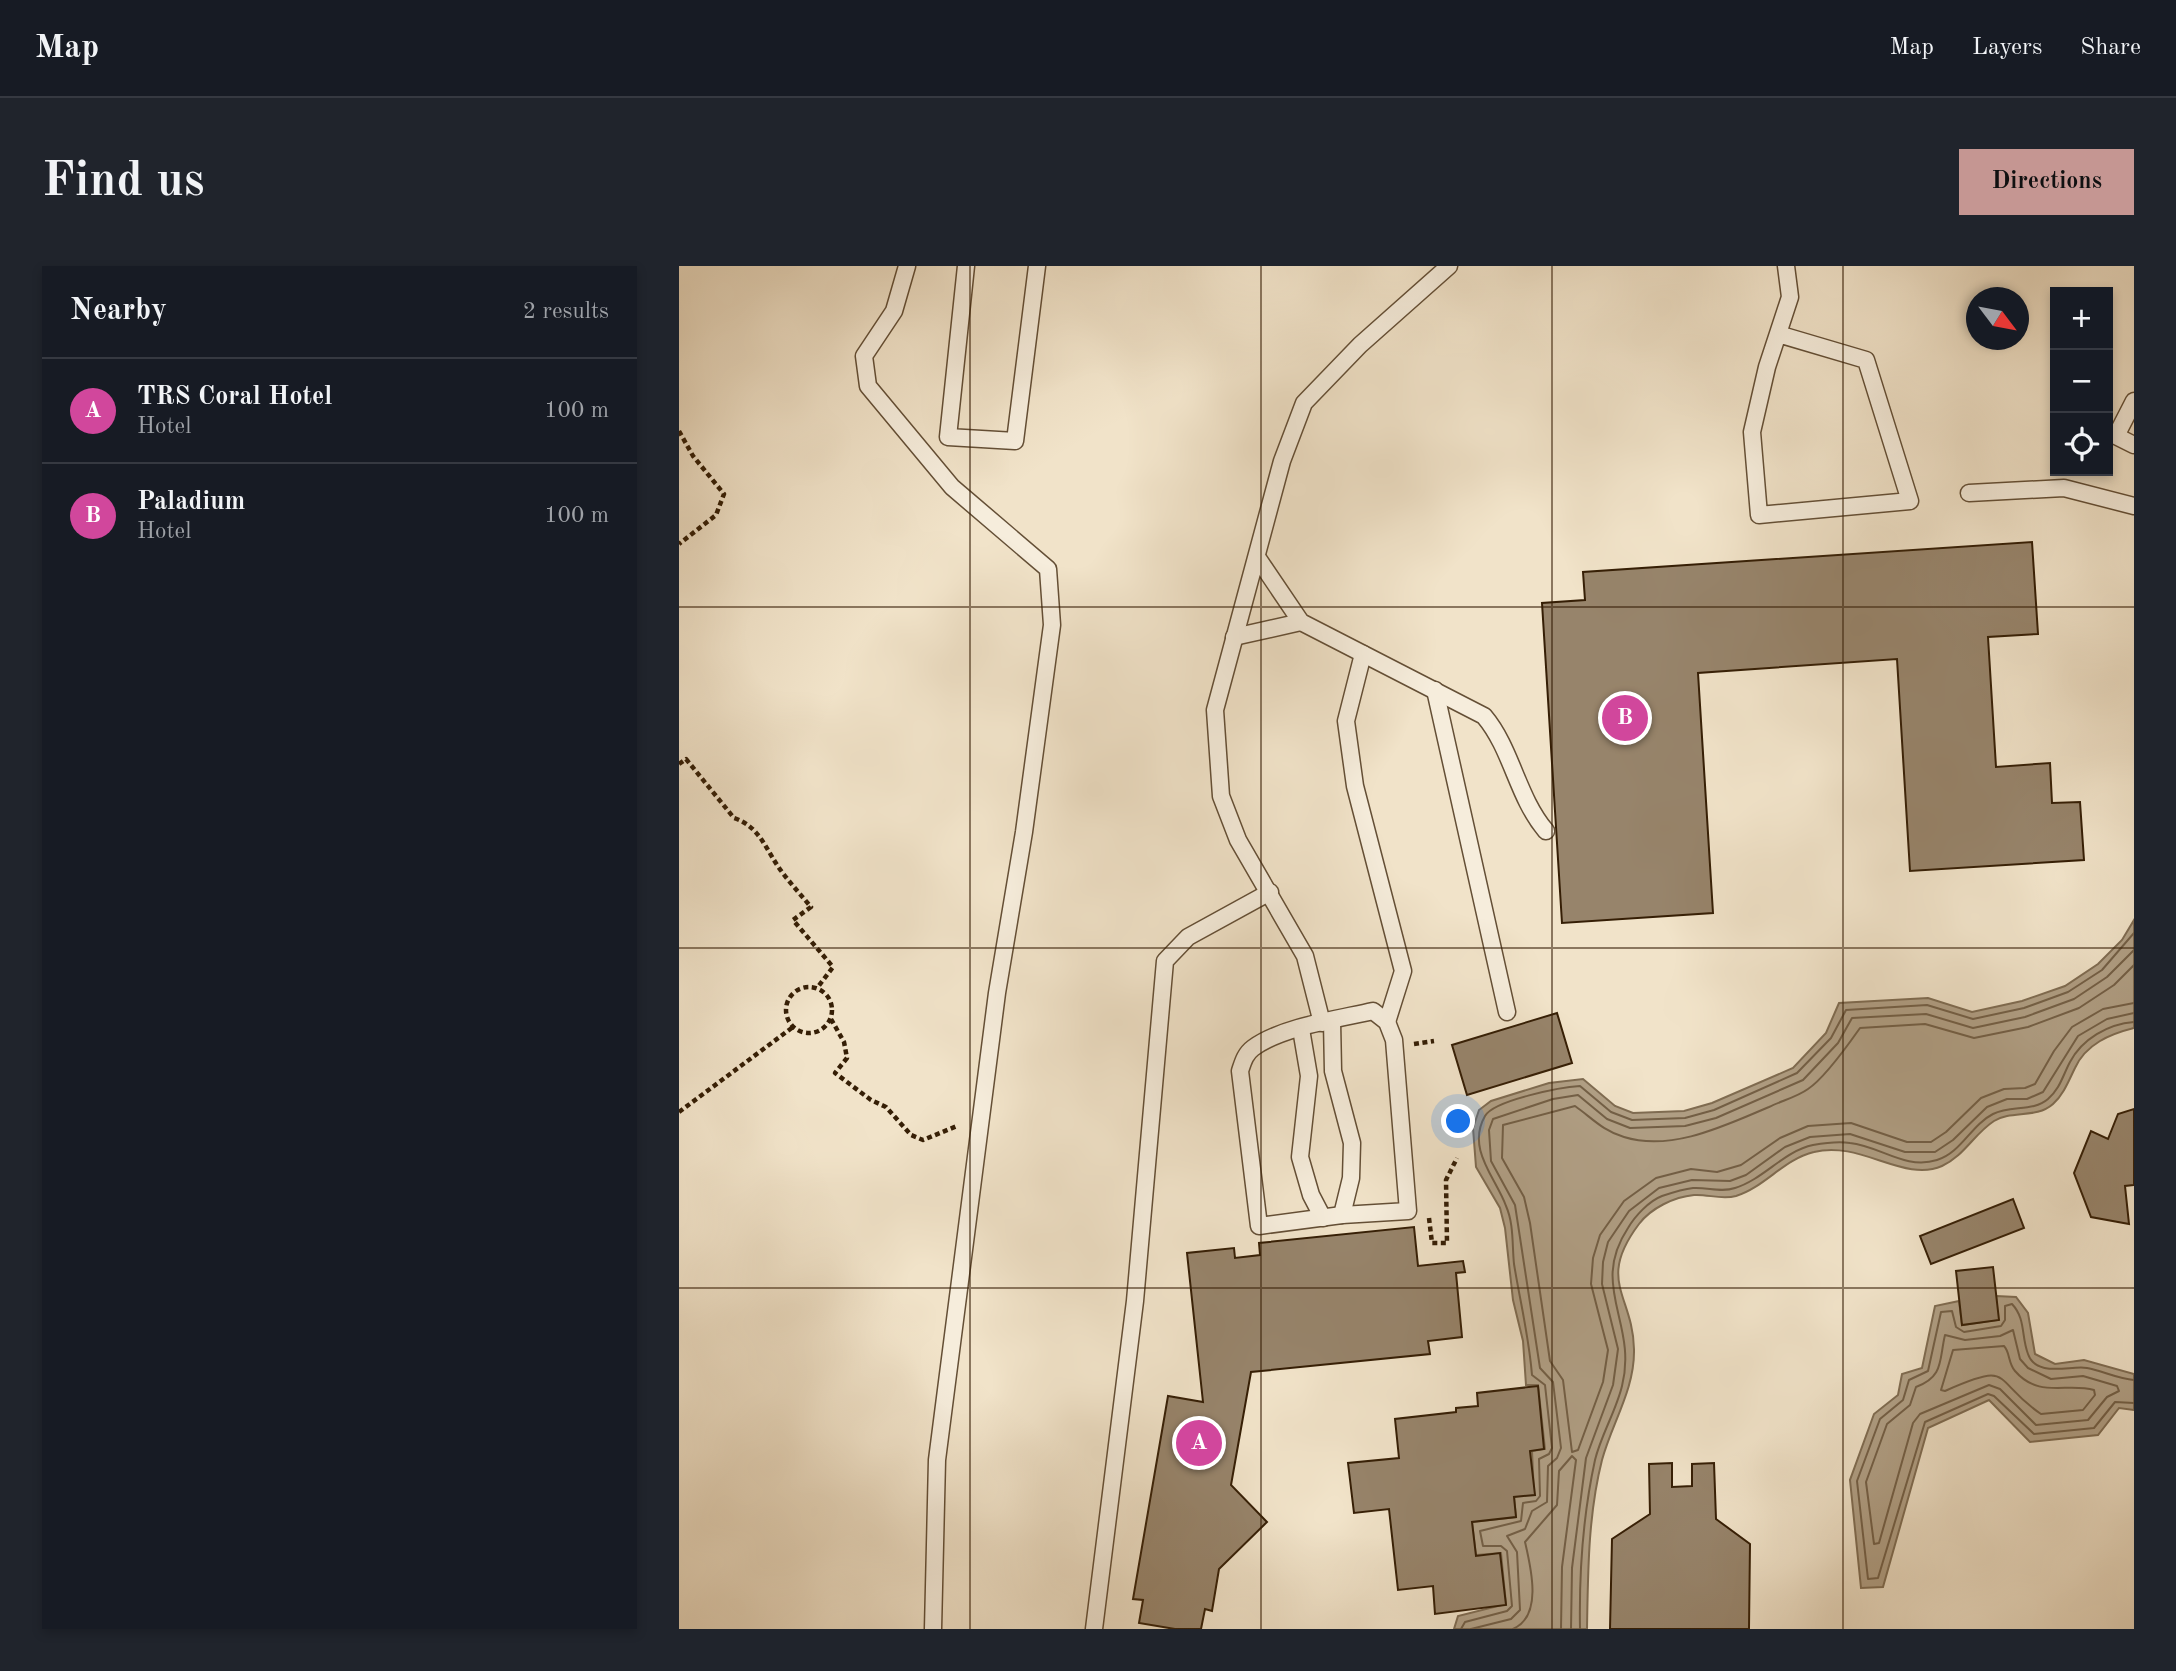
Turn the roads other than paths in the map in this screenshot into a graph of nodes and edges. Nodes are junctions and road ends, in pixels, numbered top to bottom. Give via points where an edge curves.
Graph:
1 (907, 266) edge
2 (966, 266) edge
3 (1037, 266) edge
4 (1786, 266) edge
5 (1439, 269) edge
6 (1778, 334) junction
7 (2134, 401) edge
8 (2134, 445) edge
9 (1969, 494) dead end
10 (2134, 506) edge
11 (1257, 557) junction
12 (1301, 622) junction
13 (1234, 637) junction
14 (1363, 654) junction
15 (1435, 690) junction
16 (1546, 831) dead end
17 (1270, 892) junction
18 (1507, 1012) dead end
19 (1327, 1022) junction
20 (1387, 1022) junction
21 (1301, 1029) junction
22 (1342, 1215) junction
23 (1322, 1218) junction
24 (933, 1629) edge
25 (1094, 1629) edge

1 - 24 lane via 894,311 864,356 868,386 952,487 1048,569 1052,625 997,993 937,1460
2 - 3 lane via 948,436 1015,441
4 - 6 lane via 1790,297
5 - 11 lane via 1304,403 1289,439
6 - 6 lane via 1752,432 1759,515 1910,501 1866,360
7 - 8 lane via 2116,436
9 - 10 lane via 2064,488
11 - 12 lane
11 - 13 lane
12 - 13 lane
12 - 14 lane
13 - 17 lane via 1215,710 1221,796 1238,840
14 - 15 lane
14 - 20 lane via 1346,721 1356,786 1403,971
15 - 16 lane via 1484,716 1495,729 1531,813
15 - 18 lane
17 - 19 lane via 1305,956
17 - 25 lane via 1188,937 1165,961 1135,1301
19 - 20 lane via 1373,1011
19 - 21 lane
19 - 22 lane via 1333,1071 1352,1143 1351,1178
20 - 22 lane via 1394,1040 1408,1211
21 - 23 lane via 1310,1076 1300,1157
21 - 23 lane via 1252,1048 1240,1071 1259,1226
22 - 23 lane

